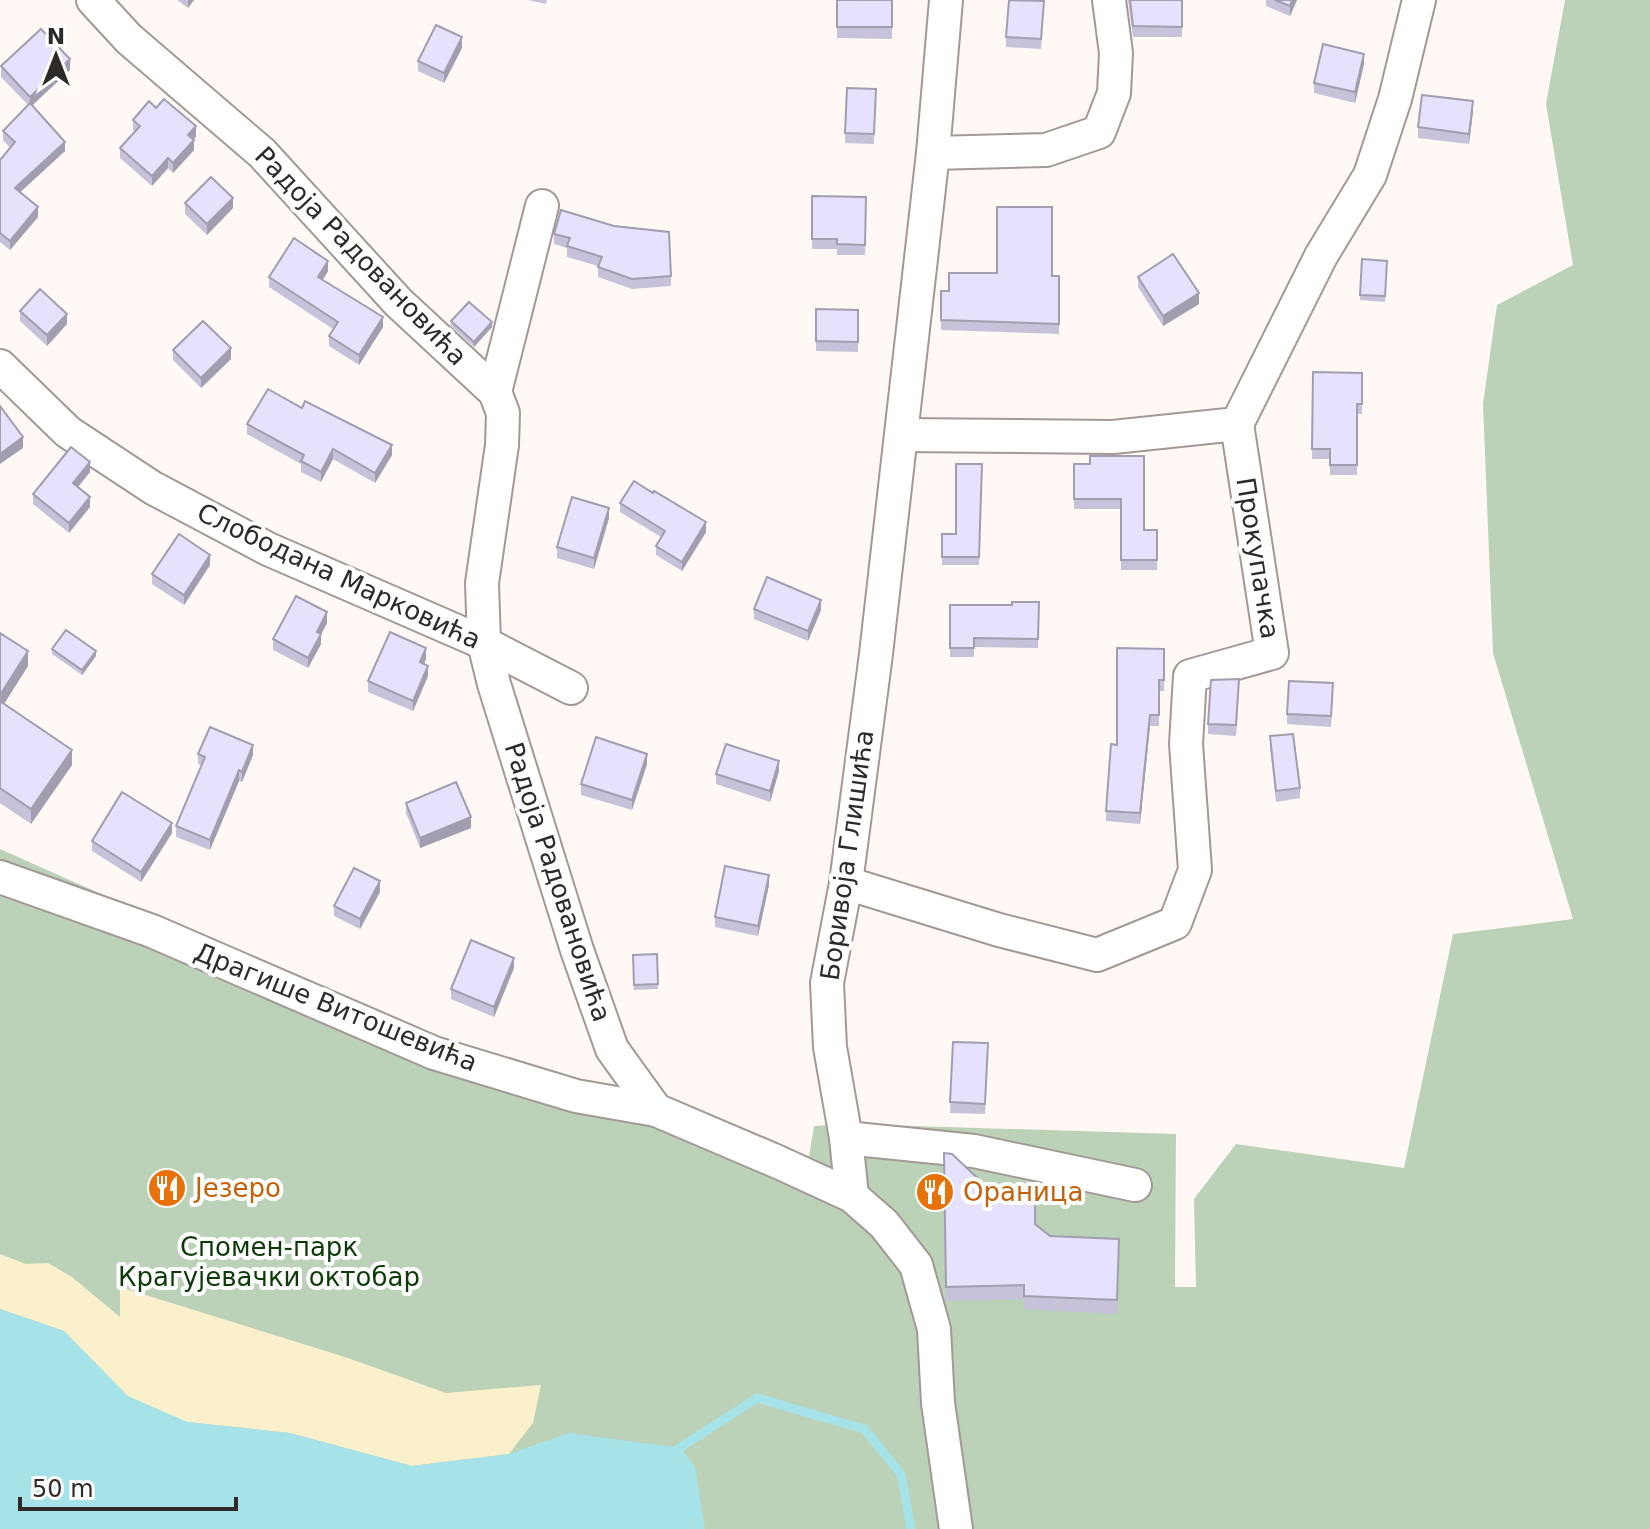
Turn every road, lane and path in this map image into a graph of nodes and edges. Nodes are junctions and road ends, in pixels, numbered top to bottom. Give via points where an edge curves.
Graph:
1 (93, 0) edge
2 (946, 0) edge
3 (1109, 0) edge
4 (1419, 0) edge
5 (933, 153) junction
6 (542, 206) dead end
7 (0, 366) edge
8 (495, 392) junction
9 (1237, 424) junction
10 (902, 435) junction
11 (484, 643) junction
12 (571, 688) dead end
13 (0, 877) edge
14 (846, 883) junction
15 (656, 1110) junction
16 (846, 1138) junction
17 (1135, 1185) dead end
18 (852, 1196) junction
19 (956, 1529) edge

1 - 8 street, Радоја Радовановића via 129,39 262,153 398,302
2 - 5 street, Боривоја Глишића
3 - 5 street via 1116,53 1114,93 1099,132 1046,150
4 - 9 street via 1370,175 1321,256
5 - 10 street, Боривоја Глишића
6 - 8 street
7 - 11 street, Слободана Марковића via 68,432 153,488 268,549
8 - 11 street, Радоја Радовановића via 503,413 502,445 482,583
9 - 10 street via 1113,437
9 - 14 street, Прокупачка via 1272,653 1190,676 1186,744 1195,870 1175,923 1097,955
10 - 14 street, Боривоја Глишића
11 - 12 street, Слободана Марковића
11 - 15 street, Радоја Радовановића via 612,1049
13 - 15 street, Драгише Витошевића via 152,931 434,1053 576,1096
14 - 16 street, Боривоја Глишића via 827,983 830,1047
15 - 18 street, Драгише Витошевића
16 - 17 street via 974,1151
16 - 18 street, Боривоја Глишића
18 - 19 street via 884,1224 916,1265 934,1329 938,1403

